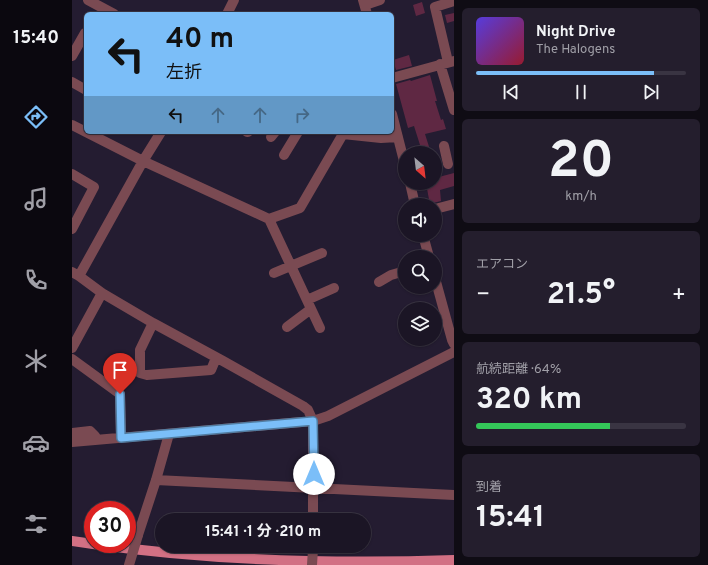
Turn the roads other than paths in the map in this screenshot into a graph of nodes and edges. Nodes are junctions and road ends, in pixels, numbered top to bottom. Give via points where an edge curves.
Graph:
1 (88, 0) edge
2 (234, 0) edge
3 (380, 0) edge
4 (454, 1) edge
5 (365, 6) edge
6 (110, 12) edge
7 (228, 12) edge
8 (84, 34) edge
9 (72, 56) edge
10 (447, 62) edge
11 (394, 77) edge
12 (72, 82) edge
13 (84, 89) edge
14 (454, 110) edge
15 (394, 122) edge
16 (72, 125) edge
17 (84, 131) edge
18 (90, 134) edge
19 (160, 134) edge
20 (297, 134) edge
21 (339, 134) edge
22 (348, 134) edge
23 (398, 137) junction
24 (454, 144) edge
25 (400, 146) edge
26 (284, 155) dead end
27 (143, 161) junction
28 (448, 164) dead end
29 (72, 174) edge
30 (454, 204) edge
31 (442, 207) edge
32 (269, 219) junction
33 (72, 229) edge
34 (322, 253) dead end
35 (291, 265) junction
36 (274, 273) dead end
37 (398, 273) edge
38 (76, 274) edge
39 (379, 282) dead end
40 (334, 288) dead end
41 (102, 293) junction
42 (439, 294) edge
43 (309, 304) junction
44 (153, 323) junction
45 (287, 327) dead end
46 (320, 328) dead end
47 (454, 344) edge
48 (72, 348) edge
49 (454, 352) edge
50 (216, 358) junction
51 (72, 359) edge
52 (313, 421) junction
53 (72, 432) edge
54 (169, 434) junction
55 (121, 438) junction
56 (96, 440) junction
57 (72, 442) edge
58 (156, 480) junction
59 (314, 488) junction
60 (454, 494) edge
61 (313, 513) edge
62 (72, 541) edge
63 (84, 543) edge
64 (136, 549) edge
65 (313, 553) edge
66 (454, 558) edge
67 (382, 561) junction
68 (454, 564) edge
69 (129, 565) edge
70 (312, 565) edge

1 - 6 street
2 - 7 street
3 - 5 street
4 - 10 street via 435,7
8 - 9 street
10 - 11 street
10 - 14 street
12 - 13 street
15 - 23 street
16 - 17 street
18 - 27 street
19 - 27 street
20 - 26 street
21 - 32 street via 300,208
22 - 23 street via 381,138
23 - 25 street
24 - 28 street via 440,147
27 - 32 street
27 - 38 street
29 - 33 street via 94,188
30 - 31 street
32 - 35 street
34 - 35 street
35 - 36 street
35 - 43 street
37 - 39 street
38 - 41 street
40 - 43 street
41 - 44 street
41 - 48 street
42 - 47 street
43 - 45 street
43 - 46 street
44 - 50 street
44 - 50 street via 140,350 140,373 147,376 211,370
49 - 52 street via 328,416
50 - 52 street via 303,406
51 - 55 street via 120,394
52 - 54 street
52 - 59 street
53 - 56 street via 90,431 96,436
54 - 55 street
54 - 58 street
55 - 56 street
56 - 57 street
58 - 59 street
58 - 69 street, bridge
59 - 60 street
59 - 61 street
62 - 63 main road
64 - 67 main road via 299,561
65 - 70 street, bridge
66 - 67 main road
67 - 68 main road via 404,564

